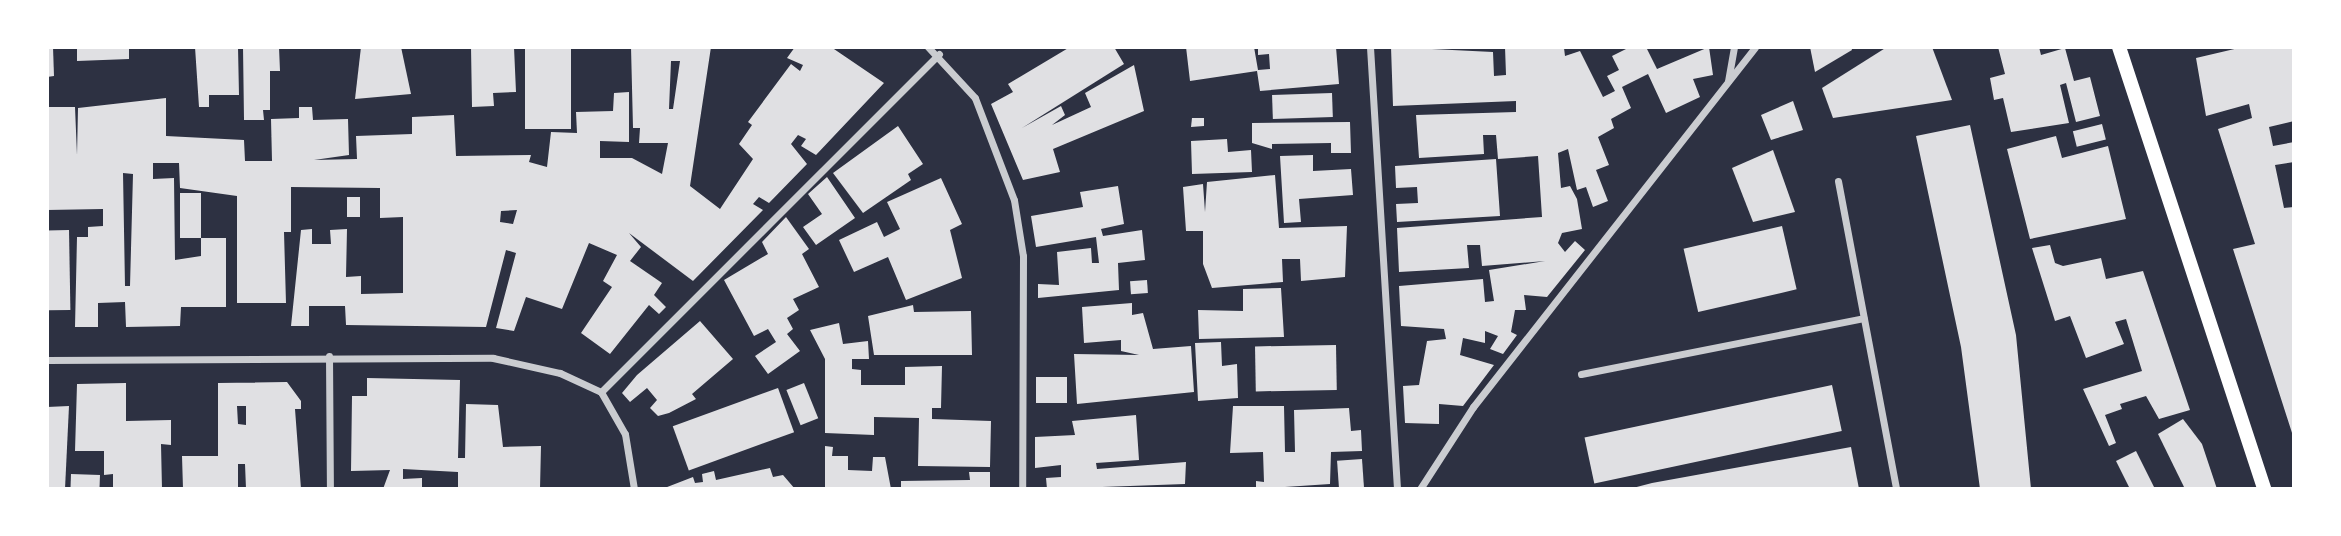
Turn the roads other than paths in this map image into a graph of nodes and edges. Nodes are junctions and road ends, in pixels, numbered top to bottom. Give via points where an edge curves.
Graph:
1 (928, 47) edge
2 (1370, 47) edge
3 (1734, 47) edge
4 (1755, 47) edge
5 (2119, 47) edge
6 (939, 54) junction
7 (1728, 82) junction
8 (1838, 181) dead end
9 (1864, 318) junction
10 (329, 356) junction
11 (47, 360) edge
12 (1581, 374) dead end
13 (601, 392) junction
14 (330, 489) edge
15 (634, 489) edge
16 (1022, 489) edge
17 (1397, 489) edge
18 (1420, 489) edge
19 (1896, 489) edge
20 (2264, 489) edge

1 - 6 street
2 - 17 street
3 - 7 street
4 - 7 street
5 - 20 main road
6 - 13 street
6 - 16 street via 975,98 1014,200 1023,256
7 - 18 street via 1473,407
8 - 9 street
9 - 12 street
9 - 19 street
10 - 11 street
10 - 13 street via 494,358 560,373
10 - 14 street
13 - 15 street via 625,434

